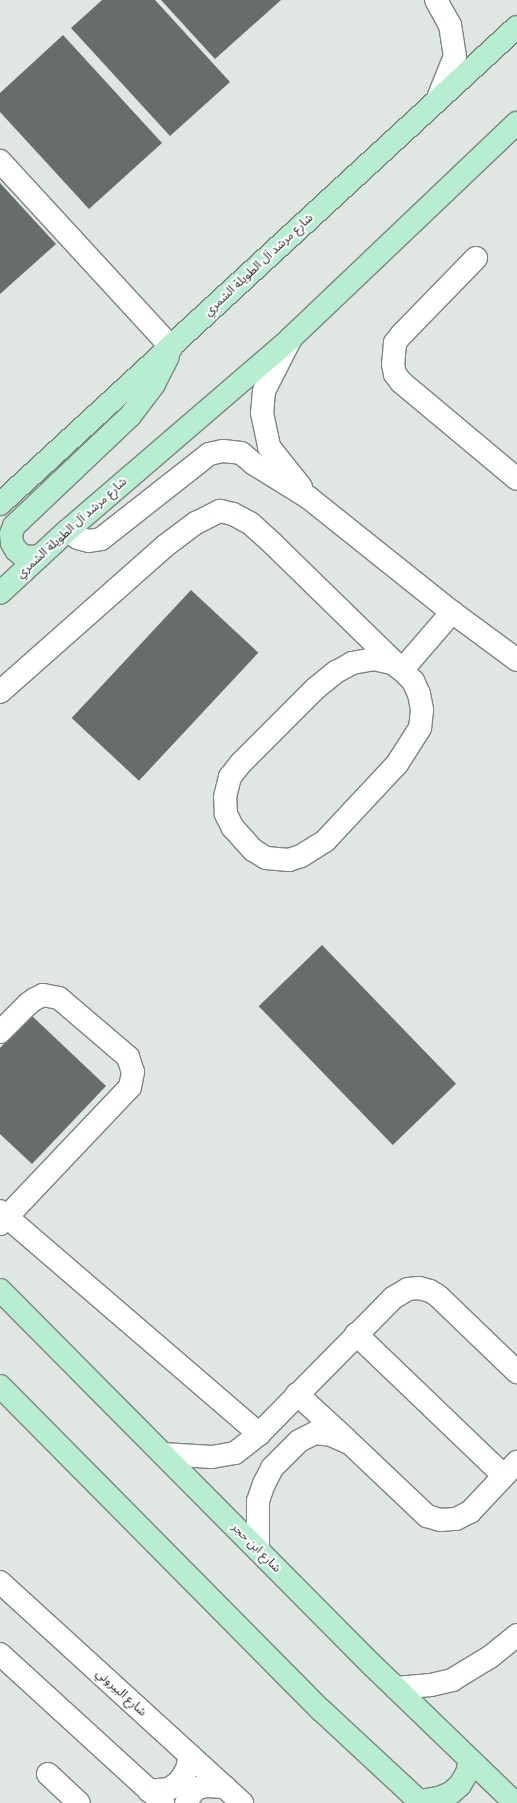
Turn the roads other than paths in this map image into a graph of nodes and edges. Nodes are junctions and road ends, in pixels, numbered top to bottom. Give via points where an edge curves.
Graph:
1 (436, 0) edge
2 (517, 27) edge
3 (438, 98) junction
4 (517, 123) edge
5 (0, 161) edge
6 (476, 258) dead end
7 (291, 338) junction
8 (171, 347) junction
9 (517, 479) edge
10 (309, 498) junction
11 (0, 504) edge
12 (67, 531) junction
13 (40, 556) junction
14 (0, 593) edge
15 (452, 612) junction
16 (517, 660) edge
17 (402, 670) junction
18 (0, 692) edge
19 (0, 1032) edge
20 (2, 1218) edge
21 (0, 1290) edge
22 (356, 1334) junction
23 (517, 1372) edge
24 (0, 1386) edge
25 (297, 1394) junction
26 (259, 1434) junction
27 (351, 1444) junction
28 (163, 1454) junction
29 (511, 1469) edge
30 (258, 1550) junction
31 (0, 1582) edge
32 (517, 1635) edge
33 (0, 1654) edge
34 (396, 1688) junction
35 (190, 1755) junction
36 (470, 1760) junction
37 (48, 1774) dead end
38 (225, 1787) junction
39 (156, 1797) edge
40 (420, 1802) edge
41 (511, 1802) edge
42 (79, 1803) edge
43 (186, 1803) edge
44 (242, 1803) edge

1 - 3 street via 450,25 455,56
2 - 3 main road, شارع مرشد آل الطويلة الشمري
3 - 8 main road, شارع مرشد آل الطويلة الشمري
4 - 7 main road, شارع مرشد آل الطويلة الشمري
5 - 8 street
6 - 9 street via 401,335 395,343 393,364 395,374 401,382
7 - 10 street via 264,391 262,413 270,447
7 - 12 main road, شارع مرشد آل الطويلة الشمري
8 - 11 main road, شارع مرشد آل الطويلة الشمري
8 - 13 main road via 154,384 130,416 14,526 11,534 16,550 23,556
10 - 12 street via 241,453 223,451 210,454 101,539 89,541
10 - 15 street
12 - 13 main road, شارع مرشد آل الطويلة الشمري
13 - 14 main road, شارع مرشد آل الطويلة الشمري
15 - 16 street
15 - 17 street
17 - 17 street via 392,663 374,659 352,663 336,672 316,688 241,763 230,777 225,797 226,814 242,840 253,850 266,858 278,860 301,856 325,841 397,764 420,728 422,710 420,694 413,681
17 - 18 street via 250,523 233,514 220,511 196,523 165,546
19 - 20 street via 35,999 43,995 59,998 128,1057 133,1072 130,1086
20 - 26 street
21 - 28 main road, شارع ابن حجر
22 - 23 street via 399,1293 408,1289 430,1290
22 - 25 street
22 - 29 street
24 - 40 main road via 321,1710
25 - 26 street
25 - 27 street
26 - 28 street via 235,1452 222,1456
27 - 29 street via 427,1516 440,1520 456,1519 470,1512
27 - 30 street via 331,1435 315,1433 299,1441 272,1468 258,1501
28 - 30 main road, شارع ابن حجر
30 - 34 main road, شارع ابن حجر
31 - 35 street, شارع البيروني
32 - 34 street via 485,1660 452,1680 431,1686
33 - 39 street
34 - 36 main road, شارع ابن حجر
35 - 38 street, شارع البيروني
35 - 39 street via 188,1769 180,1782
36 - 40 main road via 467,1773 460,1785 451,1793
36 - 41 main road, شارع ابن حجر
37 - 42 street
38 - 43 street via 198,1788
38 - 44 street, شارع البيروني

